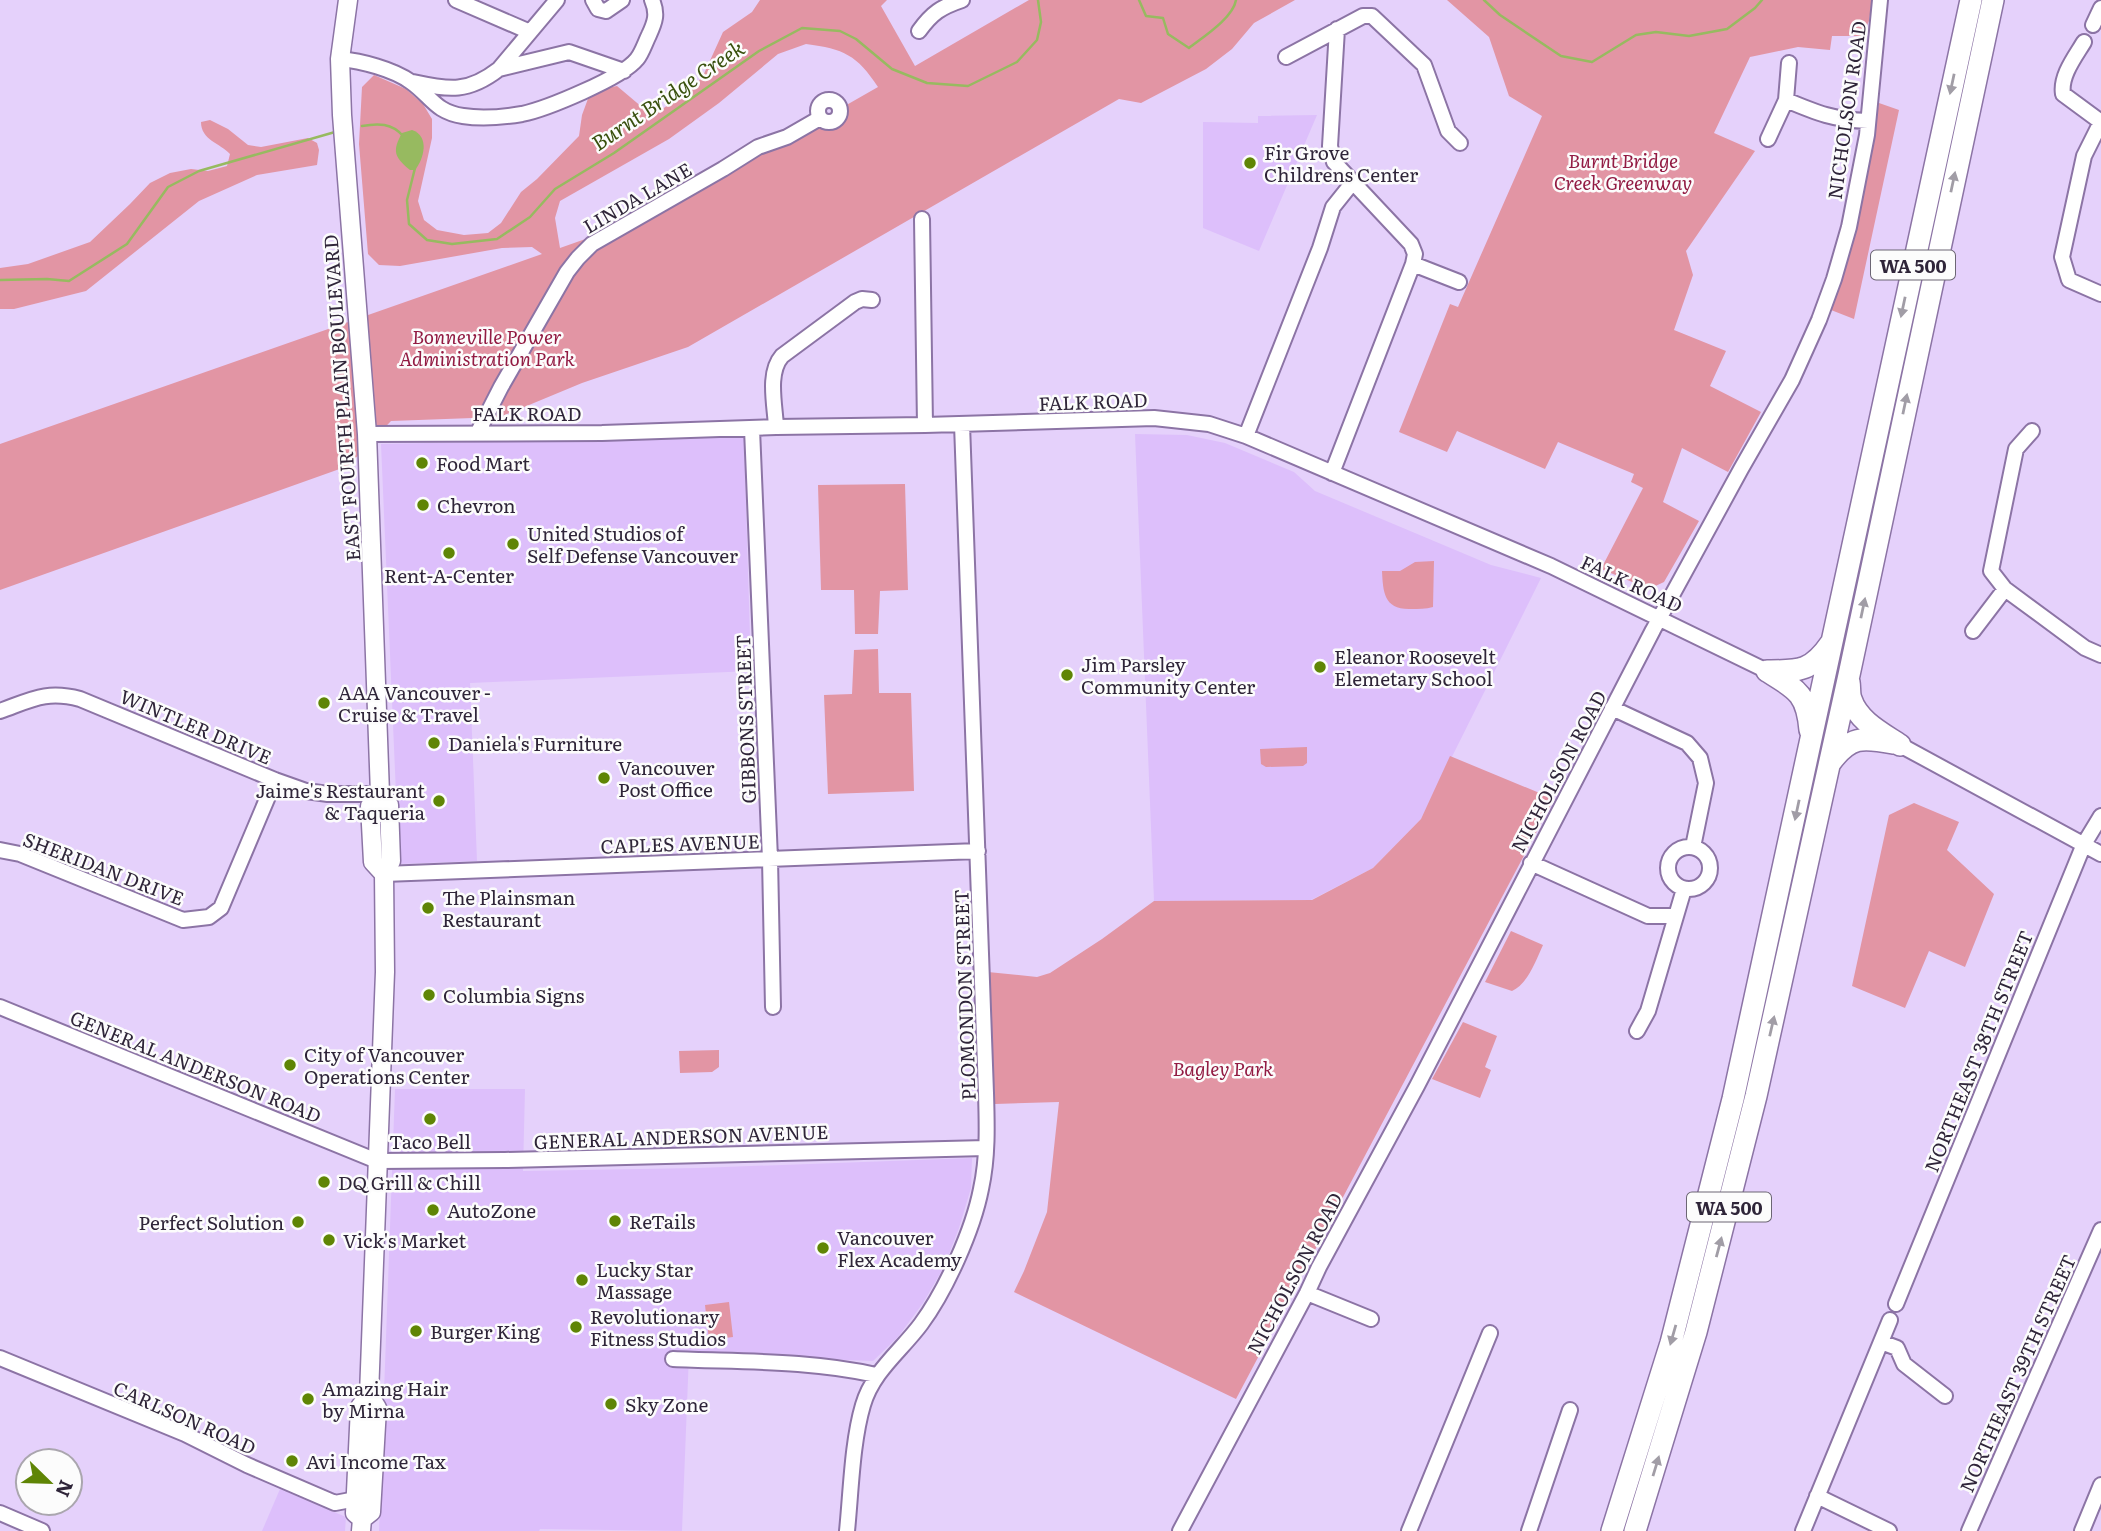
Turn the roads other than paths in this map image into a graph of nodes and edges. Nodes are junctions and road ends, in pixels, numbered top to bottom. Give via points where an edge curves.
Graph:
1 (348, 0) edge
2 (456, 0) edge
3 (557, 0) edge
4 (593, 0) edge
5 (622, 0) edge
6 (652, 0) edge
7 (962, 0) edge
8 (1880, 0) edge
9 (1993, 0) edge
10 (1970, 6) edge
11 (2101, 8) edge
12 (2093, 25) dead end
13 (1337, 29) junction
14 (919, 31) dead end
15 (530, 32) junction
16 (2084, 42) dead end
17 (1286, 57) dead end
18 (340, 59) junction
19 (1789, 63) dead end
20 (499, 69) junction
21 (618, 70) junction
22 (411, 82) junction
23 (1786, 100) junction
24 (820, 118) dead end
25 (1868, 121) junction
26 (2101, 122) edge
27 (1768, 139) dead end
28 (1460, 144) dead end
29 (1353, 182) junction
30 (922, 219) dead end
31 (1413, 264) junction
32 (1459, 282) dead end
33 (2101, 294) edge
34 (872, 300) dead end
35 (962, 424) junction
36 (925, 425) junction
37 (776, 426) junction
38 (752, 429) junction
39 (2032, 431) dead end
40 (478, 432) junction
41 (367, 434) junction
42 (1246, 436) junction
43 (1332, 473) junction
44 (2005, 589) junction
45 (1660, 618) junction
46 (1973, 631) dead end
47 (1832, 642) junction
48 (2101, 654) edge
49 (1767, 671) junction
50 (1849, 675) junction
51 (1612, 708) junction
52 (0, 710) edge
53 (1811, 743) junction
54 (1900, 745) junction
55 (1829, 764) junction
56 (275, 780) junction
57 (380, 793) junction
58 (2101, 816) edge
59 (2084, 845) junction
60 (1693, 847) junction
61 (0, 850) edge
62 (978, 851) junction
63 (2101, 854) edge
64 (769, 859) junction
65 (1531, 863) junction
66 (384, 874) junction
67 (1684, 889) junction
68 (1675, 916) junction
69 (0, 1007) edge
70 (773, 1007) dead end
71 (1637, 1031) dead end
72 (986, 1148) junction
73 (377, 1161) junction
74 (2101, 1230) edge
75 (1307, 1293) junction
76 (1896, 1304) dead end
77 (1371, 1319) dead end
78 (1890, 1320) dead end
79 (1490, 1333) dead end
80 (1881, 1342) junction
81 (0, 1358) edge
82 (673, 1359) dead end
83 (876, 1375) junction
84 (369, 1395) junction
85 (1945, 1396) dead end
86 (1570, 1410) dead end
87 (2101, 1485) edge
88 (1816, 1496) junction
89 (356, 1499) junction
90 (0, 1513) edge
91 (362, 1525) edge
92 (42, 1531) edge
93 (847, 1531) edge
94 (1180, 1531) edge
95 (1409, 1531) edge
96 (1529, 1531) edge
97 (1612, 1531) edge
98 (1635, 1531) edge
99 (1803, 1531) edge
100 (1889, 1531) edge
101 (1969, 1531) edge
102 (2082, 1531) edge

1 - 18 main road, EAST FOURTH PLAIN BOULEVARD
2 - 15 street
3 - 15 street
4 - 5 street via 598,9 606,11
6 - 21 street via 656,20 637,59
7 - 14 street via 930,16
8 - 25 street, NICHOLSON ROAD
50 -> 9 highway, WA 500
10 -> 47 highway, WA 500
11 - 12 street
13 - 17 street
13 - 28 street via 1363,16 1377,18 1424,65 1448,131
13 - 29 street via 1330,146 1334,162
15 - 20 street
16 - 26 street via 2066,75 2063,94
18 - 22 street via 358,60
18 - 41 main road, EAST FOURTH PLAIN BOULEVARD
19 - 23 street
20 - 21 street via 569,52
20 - 22 street via 472,86 457,89
21 - 22 street via 554,104 522,114 480,118 449,113
23 - 25 street via 1826,117
23 - 27 street
24 - 40 street, LINDA LANE via 758,147 592,244 567,272
25 - 45 street, NICHOLSON ROAD via 1849,227 1819,320 1793,380
26 - 33 street via 2084,156 2062,257 2069,280
29 - 31 street via 1411,244
29 - 42 street via 1333,206
30 - 36 street
31 - 32 street
31 - 43 street
34 - 37 street via 855,302 777,361
35 - 36 street, FALK ROAD
35 - 42 street, FALK ROAD via 1169,419 1209,424
35 - 62 street, PLOMONDON STREET
36 - 37 street, FALK ROAD
37 - 38 street, FALK ROAD
38 - 40 street, FALK ROAD
38 - 64 street, GIBBONS STREET
39 - 44 street via 2016,449 1991,571
40 - 41 street, FALK ROAD
41 - 57 main road, EAST FOURTH PLAIN BOULEVARD
42 - 43 street, FALK ROAD
43 - 45 street, FALK ROAD
44 - 46 street
44 - 48 street via 2085,648
45 - 49 street, FALK ROAD
45 - 51 street, NICHOLSON ROAD
47 - 49 highway via 1804,669
47 - 53 highway, WA 500
49 - 53 highway via 1804,699
50 - 54 highway via 1858,713
50 - 55 highway, WA 500
51 - 60 street via 1687,743 1700,758 1706,783
51 - 65 street, NICHOLSON ROAD
52 - 56 street, WINTLER DRIVE via 43,695 61,694
53 -> 97 highway, WA 500 via 1714,1178 1667,1356
54 - 55 highway via 1860,739 1847,743
54 - 59 street
98 -> 55 highway, WA 500 via 1734,1189
56 - 57 street, WINTLER DRIVE via 328,794
56 - 61 street, SHERIDAN DRIVE via 221,908 209,917 183,920
57 - 66 main road, EAST FOURTH PLAIN BOULEVARD via 389,805 391,861
58 - 59 street, NORTHEAST 38TH STREET
59 - 63 street
59 - 76 street, NORTHEAST 38TH STREET
60 - 67 street via 1679,849 1669,862 1670,877
60 - 67 street via 1707,857 1709,874 1698,887
62 - 64 street, CAPLES AVENUE
62 - 72 street, PLOMONDON STREET
64 - 66 street, CAPLES AVENUE
64 - 70 street, GIBBONS STREET
65 - 68 street via 1648,916
65 - 75 street, NICHOLSON ROAD
66 - 73 main road, EAST FOURTH PLAIN BOULEVARD
67 - 68 street
68 - 71 street via 1648,1011
69 - 73 street, GENERAL ANDERSON ROAD
72 - 73 street, GENERAL ANDERSON AVENUE
72 - 83 street, PLOMONDON STREET via 981,1190 957,1260 923,1322
73 - 84 main road, EAST FOURTH PLAIN BOULEVARD
74 - 101 street, NORTHEAST 39TH STREET
75 - 77 street
75 - 94 street, NICHOLSON ROAD
78 - 80 street
79 - 95 street
80 - 85 street via 1897,1348 1904,1364
80 - 88 street
81 - 89 street, CARLSON ROAD via 185,1434 335,1503
82 - 83 street via 823,1366
83 - 93 street, PLOMONDON STREET via 863,1404
84 - 89 main road, EAST FOURTH PLAIN BOULEVARD via 360,1407
84 - 91 main road, EAST FOURTH PLAIN BOULEVARD via 377,1408 374,1476 371,1512
86 - 96 street
87 - 102 street
88 - 99 street
88 - 100 street
89 - 91 main road, EAST FOURTH PLAIN BOULEVARD via 355,1513
90 - 92 street

